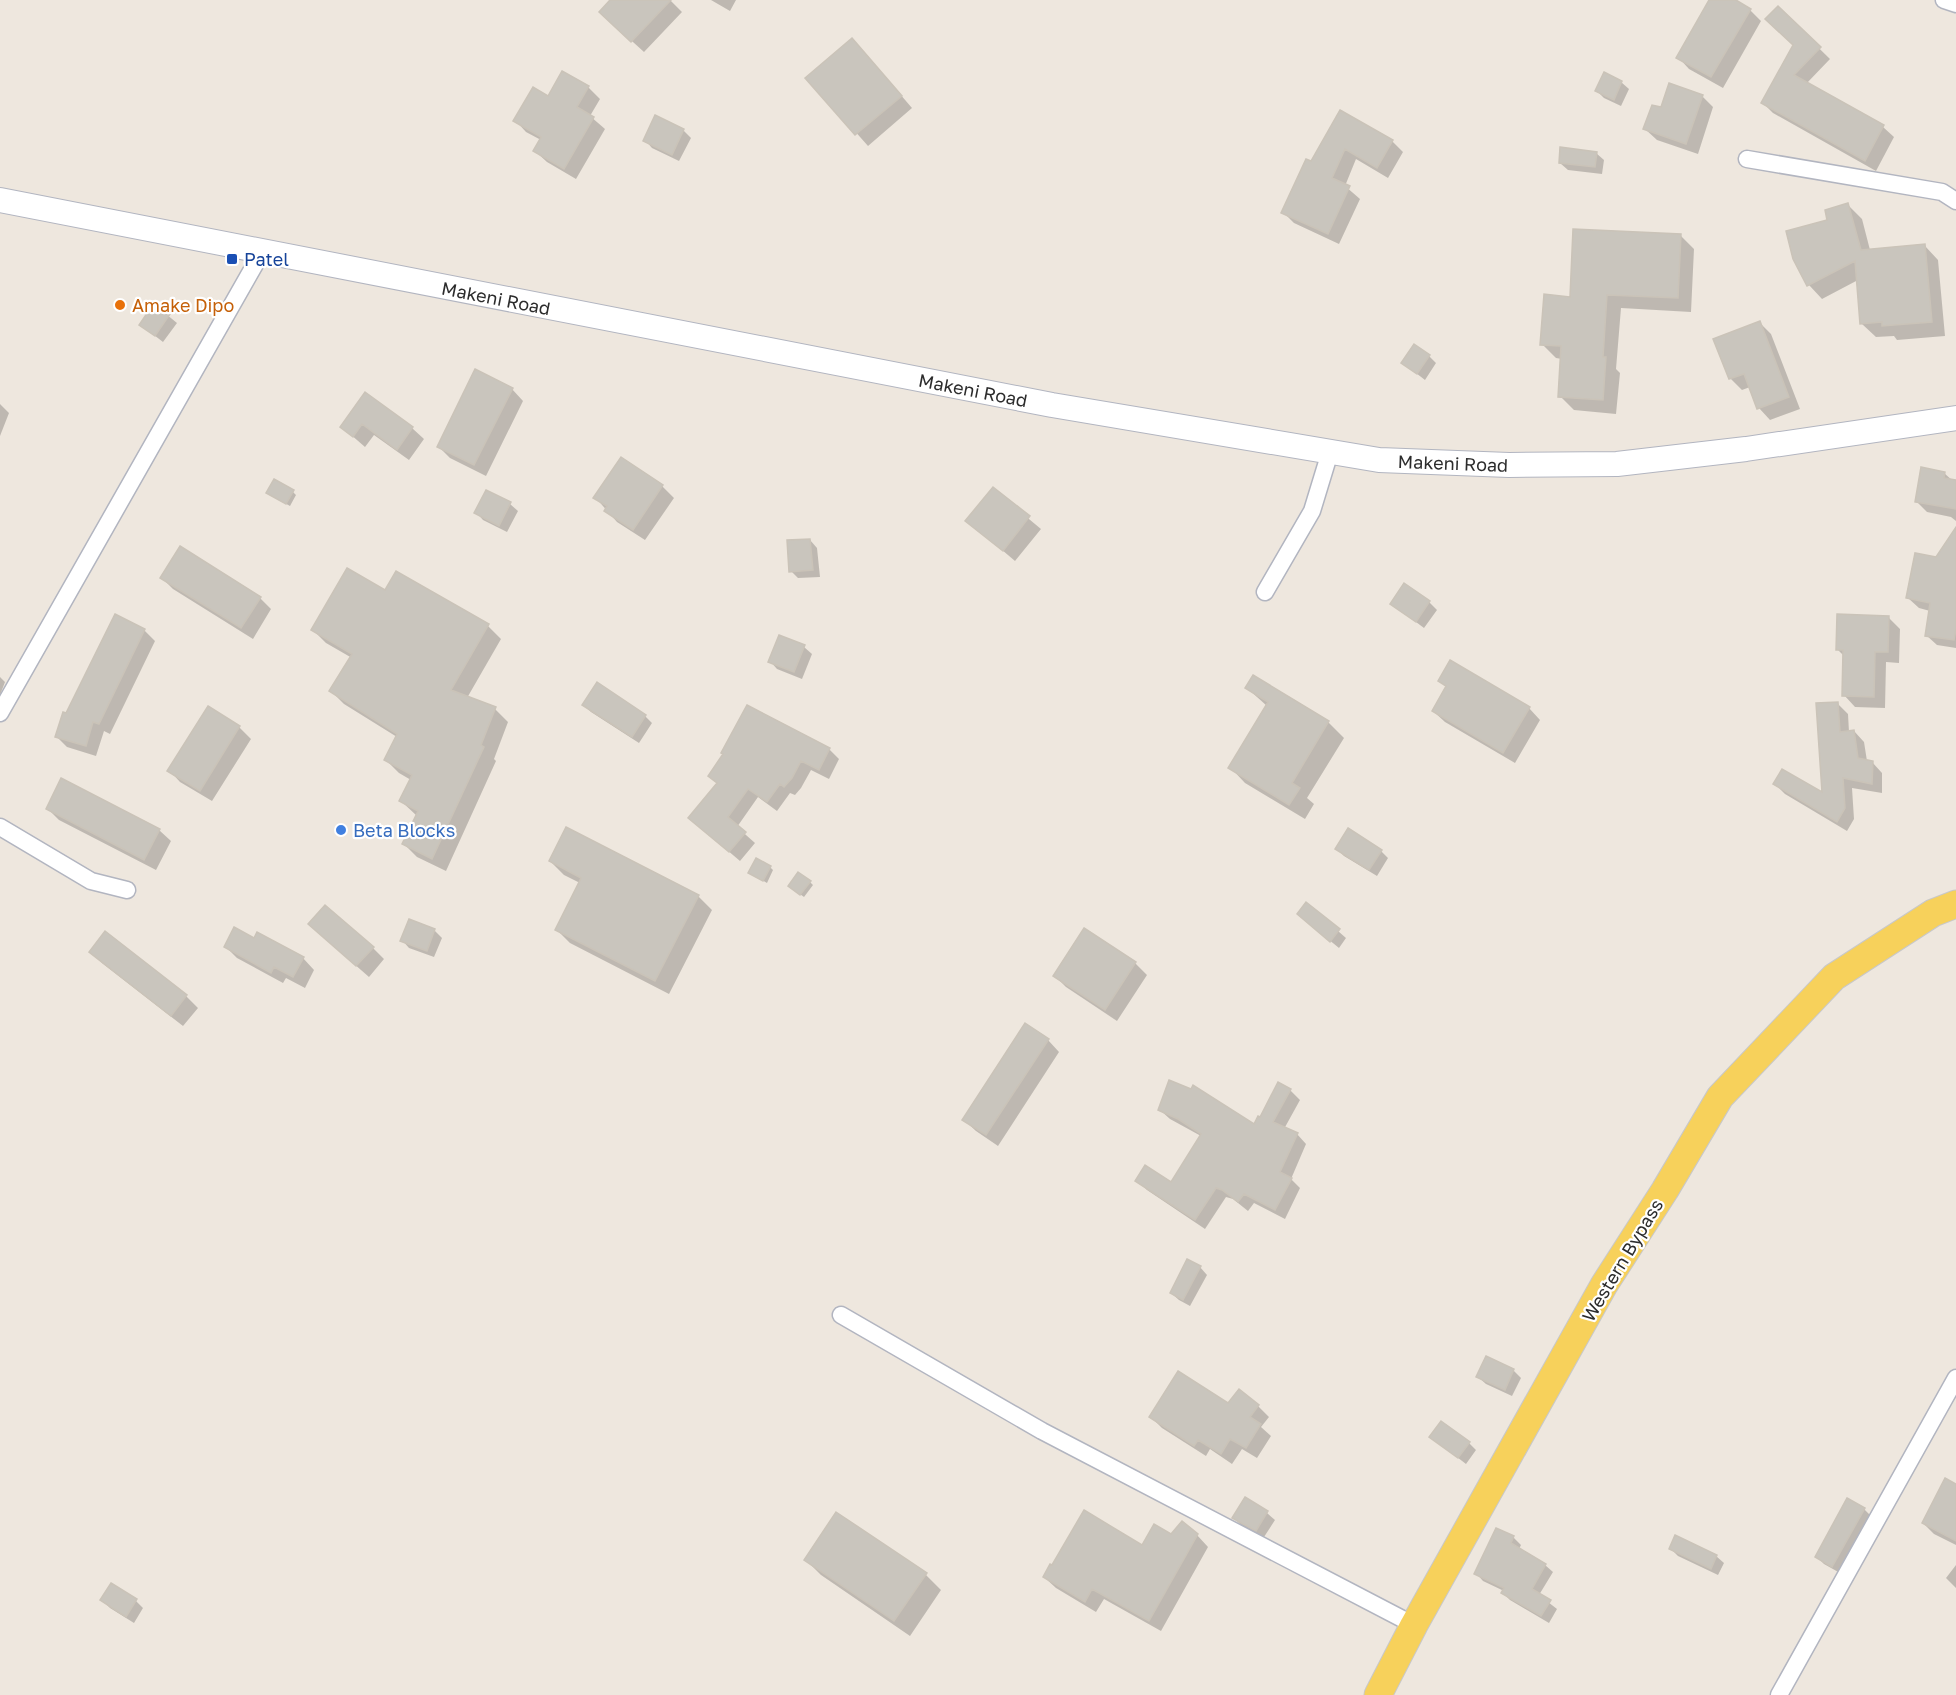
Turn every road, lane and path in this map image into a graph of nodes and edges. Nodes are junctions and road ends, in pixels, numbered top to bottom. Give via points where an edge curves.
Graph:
1 (1944, 0) edge
2 (1956, 4) edge
3 (1747, 159) dead end
4 (0, 200) edge
5 (1956, 201) edge
6 (262, 252) junction
7 (1956, 418) edge
8 (1330, 452) junction
9 (1265, 592) dead end
10 (0, 713) edge
11 (0, 827) edge
12 (128, 890) dead end
13 (1956, 904) edge
14 (841, 1315) dead end
15 (1956, 1378) edge
16 (1414, 1625) junction
17 (1378, 1695) edge
18 (1779, 1695) edge

1 - 2 street
3 - 5 street via 1942,192
4 - 6 main road, Makeni Road
6 - 8 main road, Makeni Road via 1052,405
6 - 10 street
7 - 8 main road, Makeni Road via 1617,464 1379,460
8 - 9 street via 1312,512
11 - 12 street via 91,882
13 - 16 main road, Western Bypass via 1933,913 1834,977 1720,1097 1604,1285
14 - 16 street via 1042,1431
15 - 18 street
16 - 17 main road, Western Bypass

